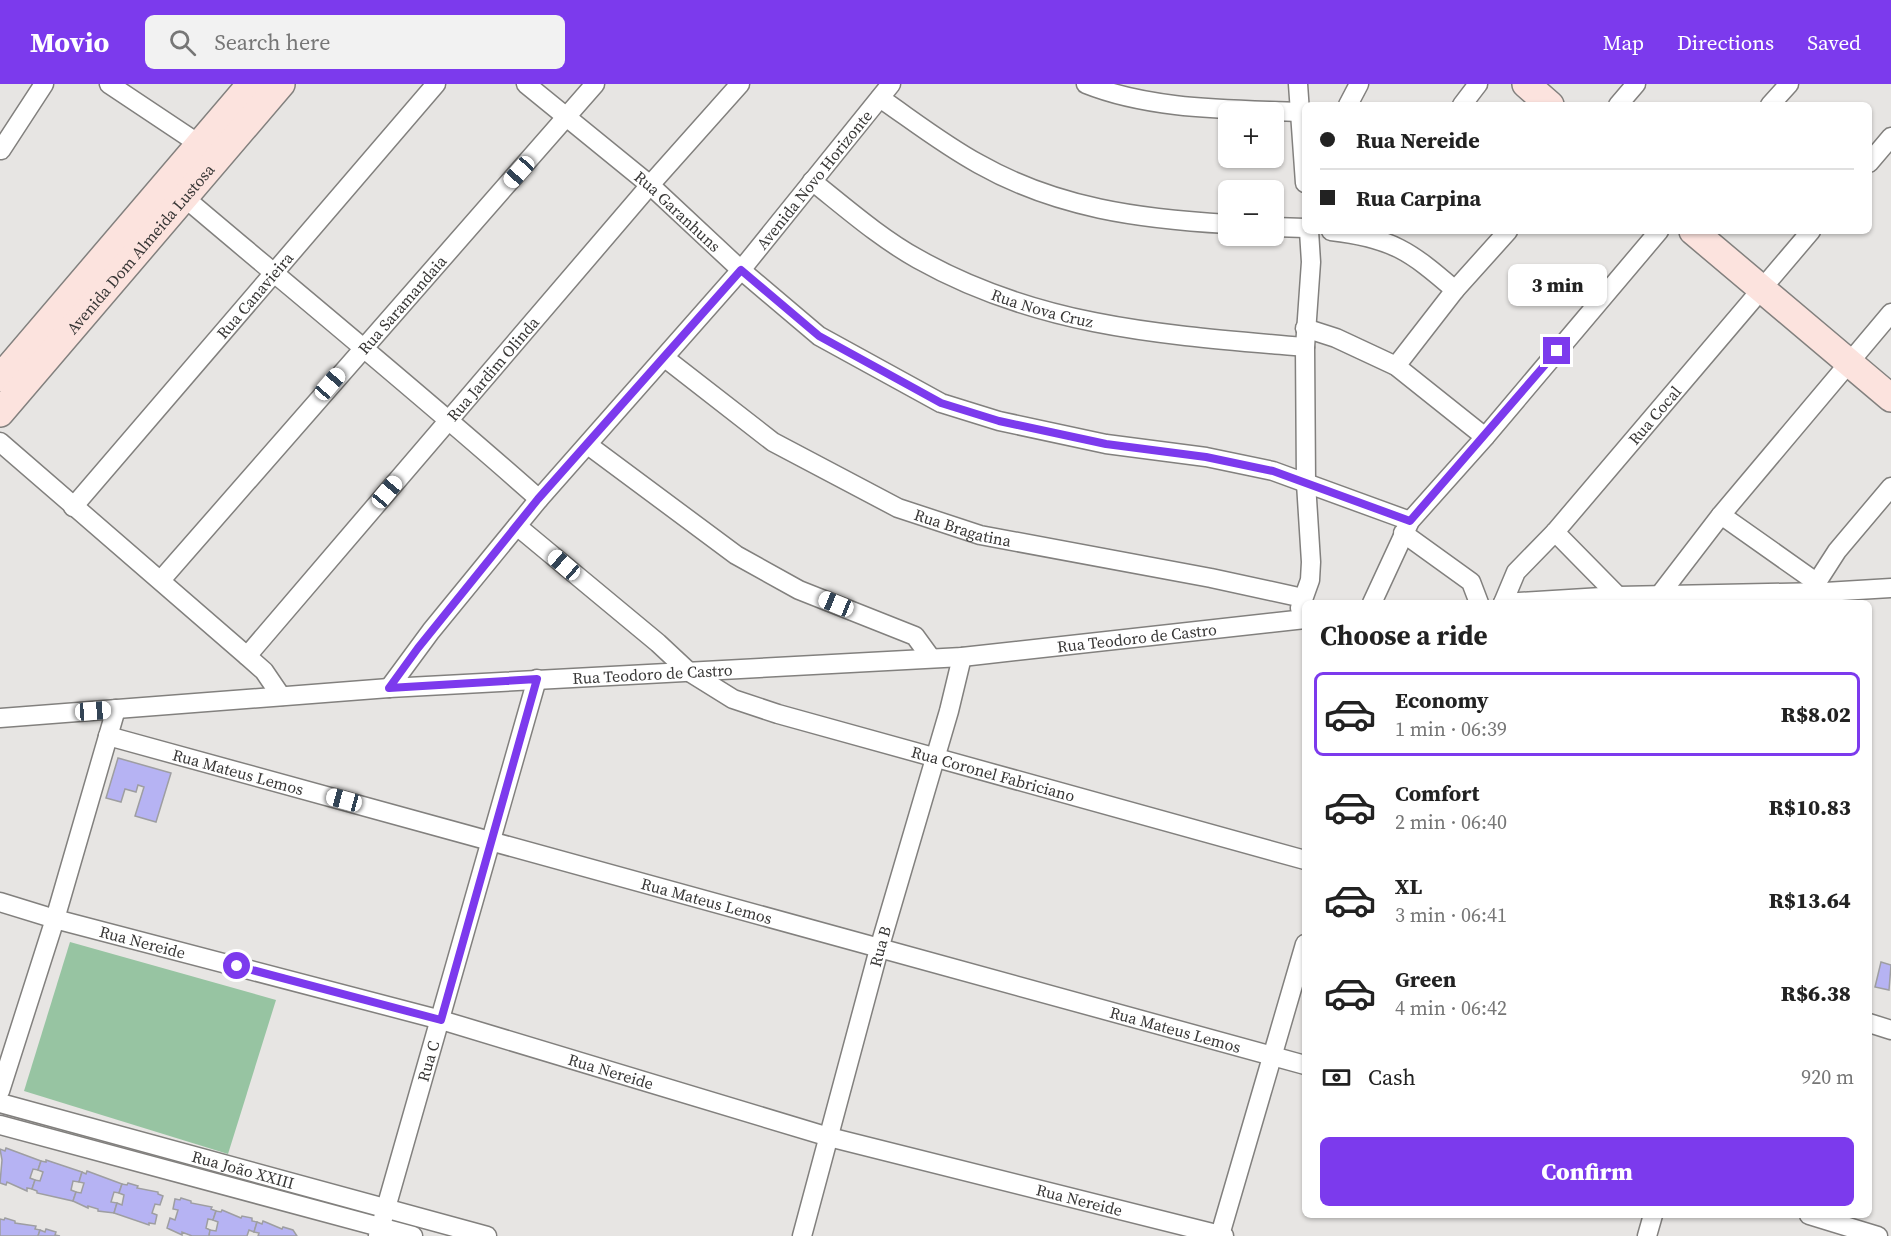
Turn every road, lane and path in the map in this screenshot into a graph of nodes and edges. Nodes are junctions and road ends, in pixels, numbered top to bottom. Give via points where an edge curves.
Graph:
1 (44, 84) edge
2 (109, 84) edge
3 (252, 84) edge
4 (281, 84) edge
5 (436, 84) edge
6 (526, 84) edge
7 (595, 84) edge
8 (740, 84) edge
9 (1086, 84) edge
10 (1298, 84) edge
11 (1359, 84) edge
12 (1478, 84) edge
13 (1526, 84) edge
14 (1636, 84) edge
15 (1789, 84) edge
16 (886, 91) edge
17 (1350, 102) edge
18 (1464, 102) edge
19 (1547, 102) edge
20 (1621, 102) edge
21 (1773, 102) edge
22 (566, 119) junction
23 (1301, 121) edge
24 (1302, 136) edge
25 (1891, 136) edge
26 (199, 144) junction
27 (1, 150) edge
28 (1872, 159) edge
29 (812, 180) junction
30 (650, 184) junction
31 (184, 198) junction
32 (1218, 224) edge
33 (1284, 227) edge
34 (1302, 228) edge
35 (1309, 234) edge
36 (1370, 234) edge
37 (1505, 234) edge
38 (1656, 234) edge
39 (1697, 234) edge
40 (1808, 234) edge
41 (741, 270) junction
42 (275, 275) junction
43 (1763, 288) junction
44 (1455, 290) junction
45 (1891, 313) edge
46 (1305, 328) junction
47 (1305, 347) junction
48 (361, 349) junction
49 (665, 358) junction
50 (1850, 363) junction
51 (1396, 366) junction
52 (15, 372) edge
53 (1891, 398) edge
54 (0, 413) edge
55 (448, 418) junction
56 (1485, 437) junction
57 (0, 442) edge
58 (588, 445) junction
59 (1306, 483) junction
60 (1891, 487) edge
61 (538, 499) junction
62 (73, 507) junction
63 (1720, 515) junction
64 (517, 526) junction
65 (1407, 527) junction
66 (1555, 532) junction
67 (161, 580) junction
68 (1818, 592) edge
69 (1888, 592) edge
70 (1618, 596) junction
71 (1658, 597) junction
72 (1303, 598) joint
73 (1373, 600) edge
74 (1478, 600) edge
75 (1504, 600) edge
76 (1552, 600) edge
77 (1300, 620) edge
78 (247, 656) junction
79 (962, 657) junction
80 (931, 658) junction
81 (688, 671) junction
82 (537, 679) junction
83 (389, 688) junction
84 (281, 696) junction
85 (116, 709) junction
86 (0, 718) edge
87 (108, 736) junction
88 (935, 756) junction
89 (492, 840) junction
90 (1302, 859) edge
91 (0, 902) edge
92 (55, 919) junction
93 (879, 949) junction
94 (1302, 954) edge
95 (441, 1020) junction
96 (1872, 1024) edge
97 (1891, 1030) edge
98 (1272, 1055) junction
99 (1302, 1064) edge
100 (0, 1091) edge
101 (0, 1103) edge
102 (0, 1125) edge
103 (829, 1137) junction
104 (1652, 1218) edge
105 (1819, 1218) edge
106 (381, 1224) edge
107 (1222, 1235) edge
108 (413, 1236) edge
109 (487, 1236) edge
110 (802, 1236) edge
111 (1647, 1236) edge
112 (1878, 1236) edge

1 - 27 street
2 - 26 street
3 - 26 street, Avenida Dom Almeida Lustosa
4 - 31 street, Avenida Dom Almeida Lustosa
5 - 42 street, Rua Canavieira
6 - 22 street, Rua Garanhuns
7 - 22 street, Rua Saramandaia
8 - 30 street, Rua Jardim Olinda
9 - 23 street via 1153,101
10 - 23 street
11 - 17 street
12 - 18 street
13 - 19 street
14 - 20 street
15 - 21 street
16 - 29 street, Avenida Novo Horizonte
16 - 32 street via 978,163 1043,194 1122,214
22 - 30 street, Rua Garanhuns
22 - 48 street, Rua Saramandaia
23 - 24 street
25 - 28 street
26 - 52 street, Avenida Dom Almeida Lustosa
29 - 41 street, Avenida Novo Horizonte
29 - 47 street, Rua Nova Cruz via 880,235 917,258 1020,304 1131,330
30 - 41 street, Rua Garanhuns
30 - 55 street, Rua Jardim Olinda
31 - 42 street
31 - 52 street, Avenida Dom Almeida Lustosa
33 - 34 street
35 - 46 street via 1311,262
36 - 44 street via 1405,249
37 - 44 street
38 - 56 street
39 - 43 street
40 - 43 street, Rua Cocal
41 - 49 street, Avenida Novo Horizonte
41 - 59 street, Rua Garanhuns via 819,336 941,403 999,421 1106,444 1206,457 1273,471
42 - 48 street
42 - 62 street, Rua Canavieira
43 - 50 street
43 - 66 street, Rua Cocal
44 - 51 street
45 - 50 street
46 - 47 street
46 - 51 street
47 - 59 street
48 - 55 street
48 - 67 street, Rua Saramandaia
49 - 58 street, Avenida Novo Horizonte
49 - 72 street, Rua Bragatina via 773,442 898,508 980,535
50 - 53 street
50 - 63 street
51 - 56 street
52 - 54 street, Avenida Dom Almeida Lustosa
55 - 61 street
55 - 78 street, Rua Jardim Olinda
56 - 65 street
57 - 62 street
58 - 61 street, Avenida Novo Horizonte
58 - 80 street via 736,555 799,590 915,636
59 - 65 street, Rua Garanhuns
59 - 72 street via 1311,562
60 - 68 street via 1836,551
61 - 64 street, Avenida Novo Horizonte
62 - 67 street
63 - 68 street
63 - 71 street
64 - 81 street, Rua Coronel Fabriciano
64 - 83 street, Avenida Novo Horizonte
65 - 73 street
65 - 74 street, Rua Garanhuns via 1471,582
66 - 70 street
66 - 75 street, Rua Cocal via 1516,572
67 - 78 street
68 - 69 street
68 - 71 street
70 - 71 street
70 - 76 street
77 - 79 street, Rua Teodoro de Castro
78 - 84 street via 264,671
79 - 80 street, Rua Teodoro de Castro
79 - 88 street, Rua B
80 - 81 street, Rua Teodoro de Castro
81 - 82 street, Rua Teodoro de Castro
81 - 88 street, Rua Coronel Fabriciano via 734,699
82 - 83 street, Rua Teodoro de Castro
82 - 89 street, Rua C
83 - 84 street, Rua Teodoro de Castro
84 - 85 street, Rua Teodoro de Castro
85 - 86 street, Rua Teodoro de Castro
85 - 87 street
87 - 89 street, Rua Mateus Lemos
87 - 92 street
88 - 90 street, Rua Coronel Fabriciano
88 - 93 street, Rua B
89 - 93 street, Rua Mateus Lemos
89 - 95 street, Rua C
91 - 92 street, Rua Nereide
92 - 95 street, Rua Nereide
92 - 100 street
93 - 98 street, Rua Mateus Lemos
93 - 103 street, Rua B
94 - 98 street
95 - 103 street, Rua Nereide
95 - 106 street, Rua C
96 - 97 street
98 - 99 street, Rua Mateus Lemos
98 - 107 street
101 - 106 street, Rua João XXIII
102 - 106 street, Rua João XXIII
103 - 107 street, Rua Nereide
103 - 110 street, Rua B
104 - 111 street
105 - 112 street
106 - 108 street, Rua João XXIII
106 - 109 street, Rua João XXIII

